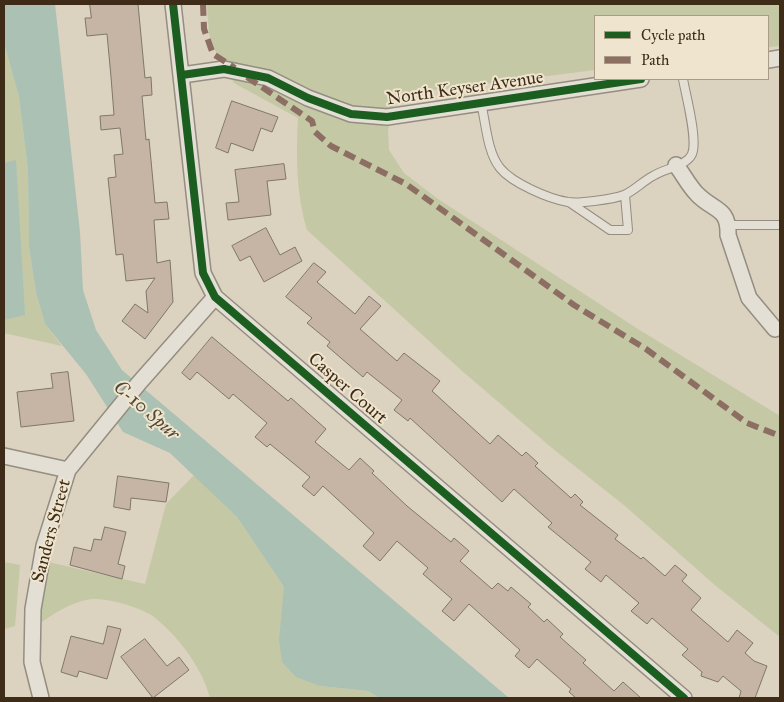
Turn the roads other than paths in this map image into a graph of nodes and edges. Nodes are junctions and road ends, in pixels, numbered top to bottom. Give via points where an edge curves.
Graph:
1 (173, 4) edge
2 (182, 75) junction
3 (634, 80) edge
4 (683, 80) edge
5 (482, 103) junction
6 (676, 165) junction
7 (625, 195) junction
8 (569, 202) junction
9 (728, 225) junction
10 (780, 225) edge
11 (215, 297) junction
12 (777, 327) edge
13 (4, 456) edge
14 (68, 470) junction
15 (42, 698) edge
16 (684, 698) edge

1 - 2 street, Casper Court
2 - 5 street, North Keyser Avenue via 224,69 268,78 351,114 387,117
2 - 11 street, Casper Court via 203,273
3 - 5 street, North Keyser Avenue
4 - 6 lane via 693,149 691,156
5 - 8 lane via 493,154 500,169 522,184
6 - 7 lane via 651,176
6 - 9 street via 697,194 725,214
7 - 8 lane
7 - 8 lane via 628,230 610,230
9 - 10 lane
9 - 12 street via 728,235 749,298
11 - 14 street, Sanders Street via 138,383
11 - 16 street, Casper Court
13 - 14 street
14 - 15 street, Sanders Street via 44,546 33,608 32,662

